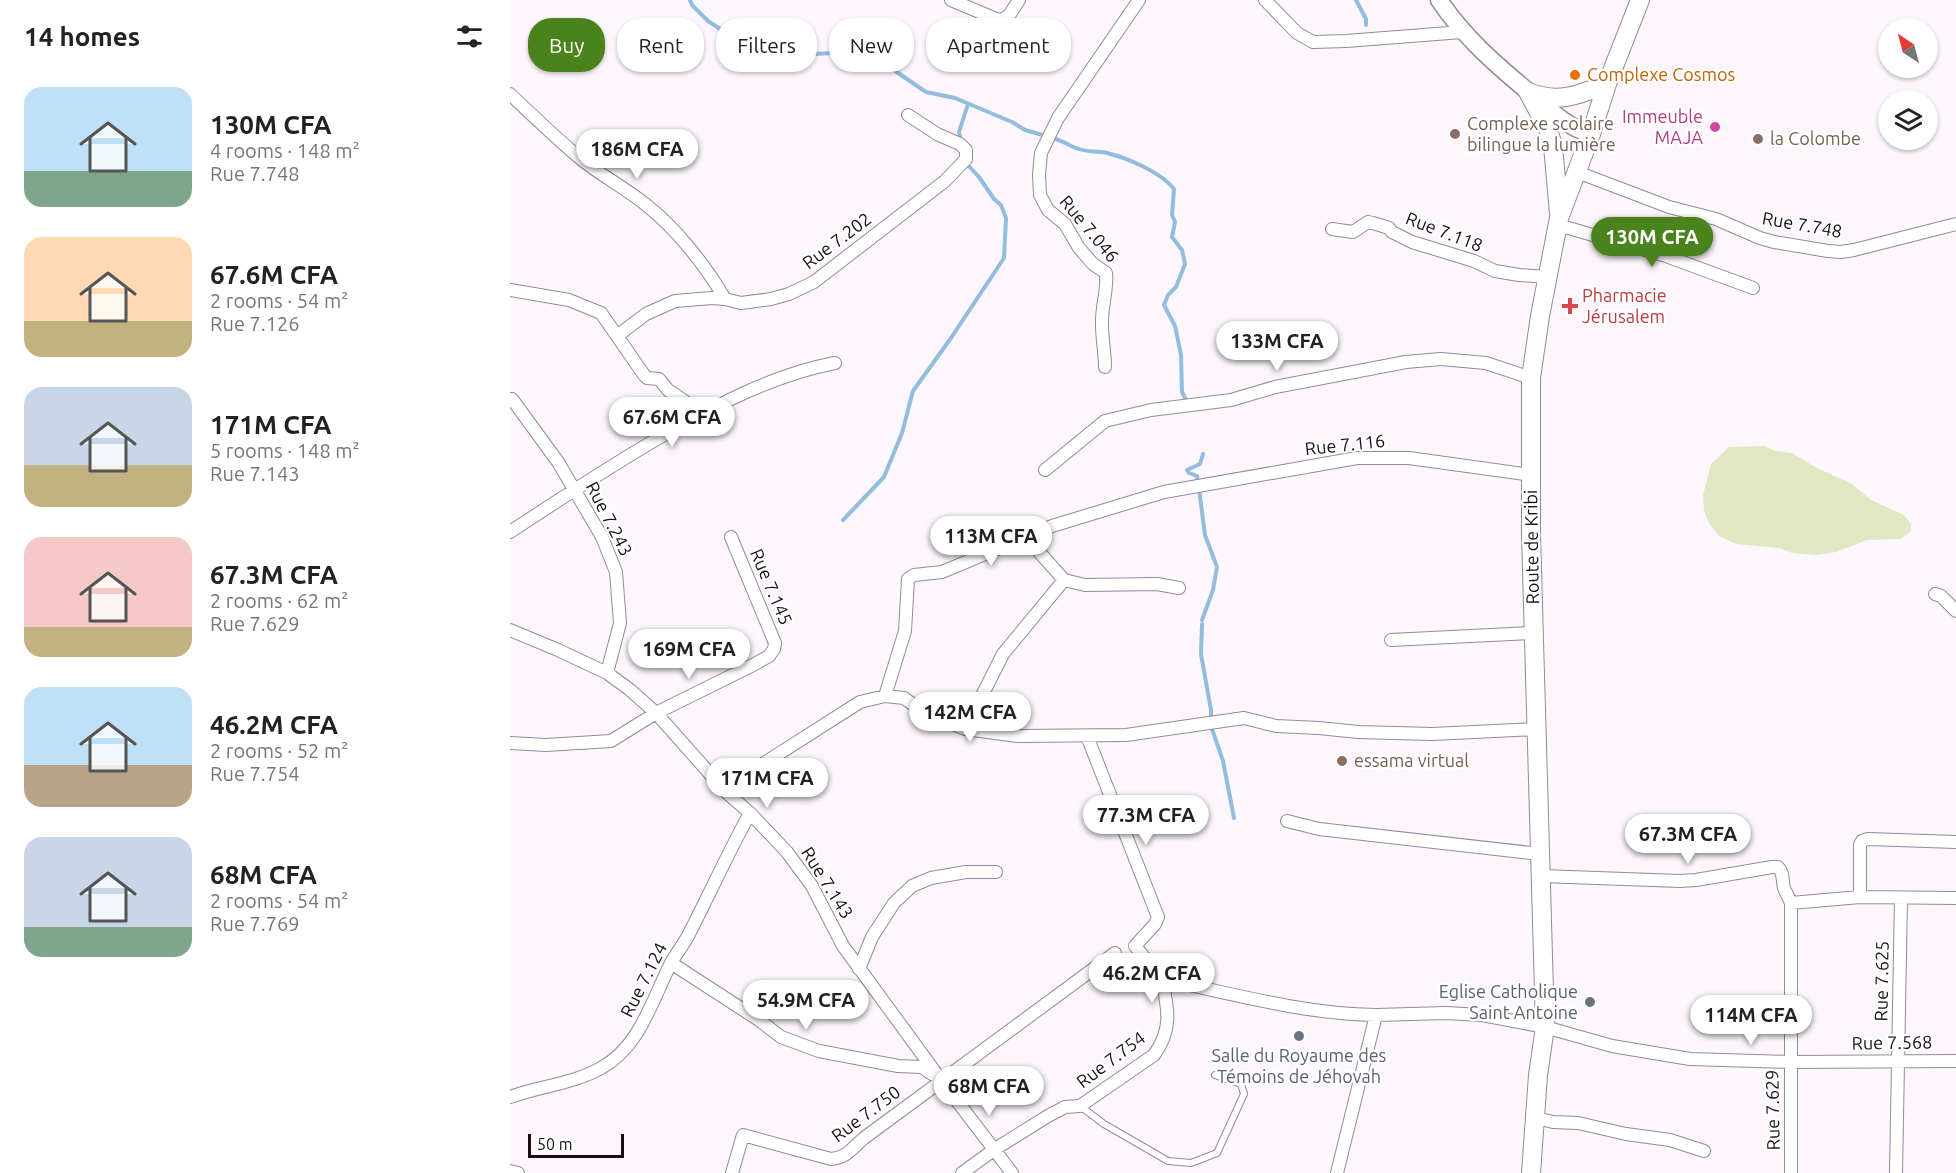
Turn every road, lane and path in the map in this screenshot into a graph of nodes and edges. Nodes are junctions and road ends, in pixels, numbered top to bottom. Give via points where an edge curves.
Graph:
1 (951, 0) edge
2 (1019, 0) edge
3 (1138, 0) edge
4 (1265, 0) edge
5 (1440, 0) edge
6 (1640, 0) edge
7 (1462, 32) junction
8 (1607, 84) junction
9 (1528, 92) junction
10 (510, 94) edge
11 (908, 116) dead end
12 (1591, 134) junction
13 (1577, 172) junction
14 (1559, 221) junction
15 (1956, 224) edge
16 (1332, 229) dead end
17 (1547, 277) junction
18 (1753, 288) dead end
19 (510, 290) edge
20 (725, 298) junction
21 (617, 336) junction
22 (835, 363) dead end
23 (1105, 367) dead end
24 (1531, 378) junction
25 (512, 399) dead end
26 (702, 413) junction
27 (1045, 470) dead end
28 (1531, 475) junction
29 (574, 489) junction
30 (510, 532) edge
31 (1025, 536) junction
32 (731, 537) dead end
33 (1064, 580) junction
34 (1179, 588) dead end
35 (1935, 594) dead end
36 (1956, 611) edge
37 (510, 630) edge
38 (1533, 633) junction
39 (1391, 640) dead end
40 (607, 673) junction
41 (885, 696) junction
42 (656, 713) junction
43 (965, 729) junction
44 (1538, 729) junction
45 (1087, 736) junction
46 (510, 744) edge
47 (727, 793) junction
48 (750, 813) junction
49 (1287, 821) dead end
50 (1956, 842) edge
51 (1540, 854) junction
52 (996, 872) dead end
53 (1541, 876) junction
54 (1860, 897) junction
55 (1901, 898) junction
56 (1956, 898) edge
57 (1791, 903) junction
58 (1115, 953) dead end
59 (671, 963) junction
60 (859, 969) junction
61 (1162, 979) junction
62 (1376, 1015) junction
63 (1545, 1027) junction
64 (1899, 1061) junction
65 (1956, 1061) edge
66 (1791, 1062) junction
67 (1215, 1075) dead end
68 (941, 1080) junction
69 (510, 1097) edge
70 (1080, 1106) junction
71 (1536, 1118) junction
72 (995, 1149) junction
73 (1704, 1151) dead end
74 (510, 1171) edge
75 (518, 1173) edge
76 (732, 1173) edge
77 (962, 1173) edge
78 (1012, 1173) edge
79 (1337, 1173) edge
80 (1531, 1173) edge
81 (1791, 1173) edge
82 (1896, 1173) edge

1 - 2 street via 1003,20
3 - 23 street, Rue 7.046 via 1058,118 1041,153 1039,174 1040,195 1048,210 1065,224 1078,248 1106,273 1102,324
4 - 7 street via 1297,33 1312,42
5 - 7 main road
6 - 8 main road, Route de Kribi
7 - 9 main road
8 - 9 main road via 1578,96 1544,98
8 - 12 main road, Route de Kribi
9 - 12 main road via 1563,122
9 - 14 main road via 1548,129
10 - 20 street via 580,158 647,205 683,241
11 - 20 street, Rue 7.202 via 960,144 967,154 963,164 814,282 771,299 741,303
12 - 13 main road, Route de Kribi
13 - 14 main road, Route de Kribi
13 - 15 street, Rue 7.748 via 1760,238 1828,251 1854,250
14 - 17 main road, Route de Kribi
14 - 18 street
16 - 17 street, Rue 7.118 via 1353,232 1373,223 1412,242 1495,271
17 - 24 main road, Route de Kribi
19 - 21 street via 569,300 601,313
20 - 21 street, Rue 7.202 via 675,301 646,314
21 - 26 street via 647,378 660,379
22 - 26 street via 782,376
24 - 27 street via 1486,363 1441,359 1275,387 1231,400 1151,410 1105,421
24 - 28 main road, Route de Kribi
25 - 29 street, Rue 7.243
26 - 29 street
28 - 31 street, Rue 7.116 via 1409,458 1365,458 1164,492
28 - 38 main road, Route de Kribi
29 - 30 street
29 - 40 street, Rue 7.243 via 602,537 616,572 620,622
31 - 33 street
31 - 41 street, Rue 7.116 via 949,569 908,579 905,631
32 - 42 street, Rue 7.145 via 775,643 774,649 753,665
33 - 34 street via 1085,585 1157,584
33 - 43 street via 1003,654
35 - 36 street
37 - 40 street, Rue 7.143
38 - 39 street
38 - 44 main road, Route de Kribi
40 - 42 street, Rue 7.143
41 - 43 street via 904,698 922,711
41 - 47 street via 860,702 758,767
42 - 46 street, Rue 7.145 via 611,741
42 - 47 street, Rue 7.143
43 - 45 street via 1017,736
44 - 45 street via 1432,734 1358,732 1276,726 1244,718 1126,735
44 - 51 main road, Route de Kribi
45 - 61 street via 1158,917 1135,946
47 - 48 street, Rue 7.143
48 - 59 street, Rue 7.124
48 - 60 street, Rue 7.143 via 803,873
49 - 51 street via 1319,829
50 - 54 street via 1862,841
51 - 53 main road, Route de Kribi
52 - 60 street via 966,872 912,886 894,903 872,937
53 - 57 street, Rue 7.629 via 1696,880 1778,867
53 - 63 main road, Route de Kribi
54 - 55 street
54 - 57 street
55 - 56 street
55 - 64 street, Rue 7.625
57 - 66 street, Rue 7.629
58 - 68 street, Rue 7.750
59 - 68 street via 781,1037 819,1051 922,1067
59 - 69 street, Rue 7.124 via 642,1026 620,1055 602,1068 567,1083
60 - 68 street, Rue 7.143
61 - 62 street via 1311,1010
61 - 70 street, Rue 7.754 via 1168,1011 1162,1043 1154,1055
62 - 63 street, Rue 7.568 via 1446,1013
62 - 79 street
63 - 66 street, Rue 7.568 via 1612,1046 1690,1059
63 - 71 main road, Route de Kribi
64 - 65 street, Rue 7.568
64 - 66 street, Rue 7.568
64 - 82 street, Rue 7.625
66 - 81 street, Rue 7.629
67 - 70 lane via 1241,1084 1244,1094 1217,1153 1191,1162 1168,1161
68 - 72 street, Rue 7.143
68 - 76 street, Rue 7.750 via 841,1158 831,1159 744,1135
70 - 72 street, Rue 7.754 via 1065,1107
71 - 73 street via 1670,1140
71 - 80 main road, Route de Kribi
72 - 77 street, Rue 7.754
72 - 78 street, Rue 7.143
74 - 75 street

